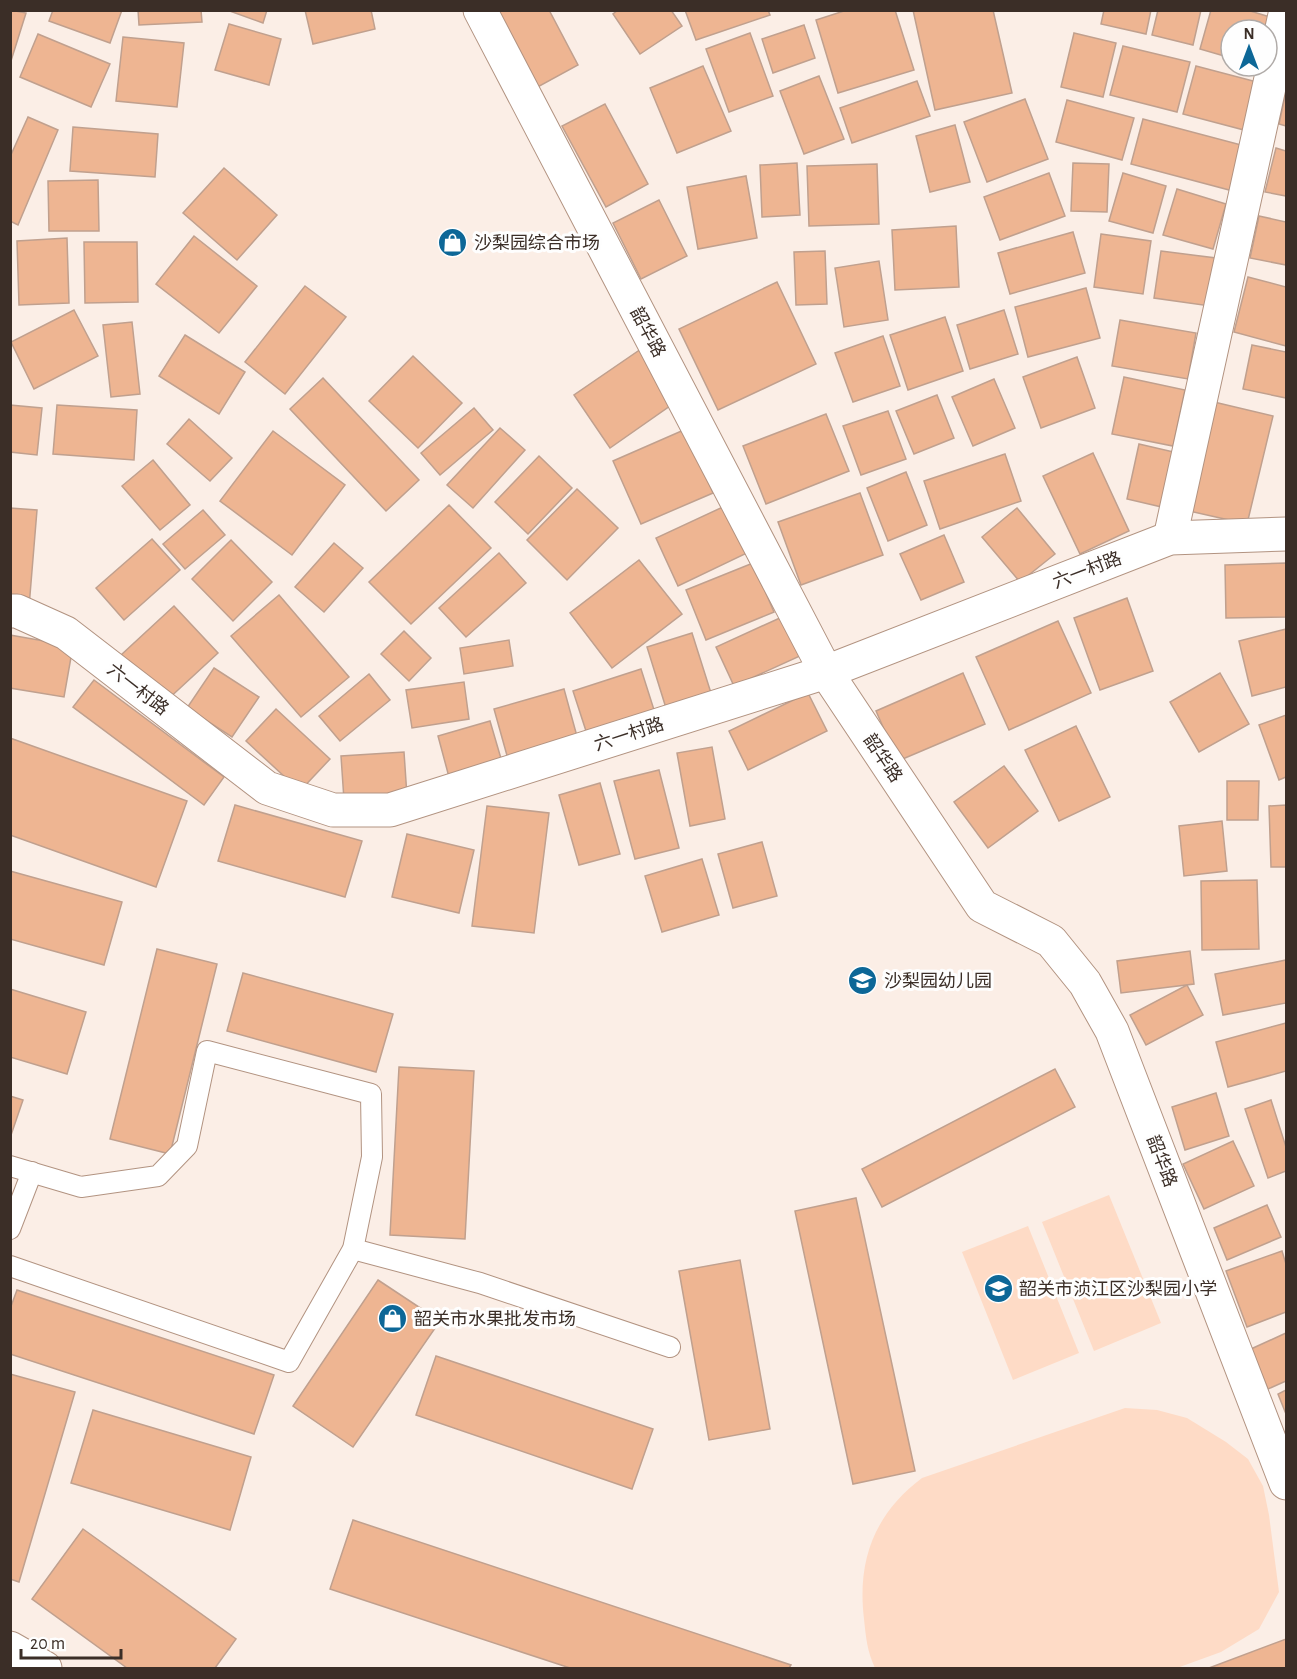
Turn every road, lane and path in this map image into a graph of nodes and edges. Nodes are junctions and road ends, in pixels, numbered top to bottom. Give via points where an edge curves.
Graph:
1 (480, 10) edge
2 (1286, 10) edge
3 (1287, 534) edge
4 (1170, 538) junction
5 (10, 611) edge
6 (826, 672) junction
7 (10, 1166) edge
8 (32, 1172) junction
9 (10, 1229) edge
10 (353, 1249) junction
11 (10, 1266) edge
12 (670, 1347) dead end
13 (1287, 1483) edge
14 (10, 1648) edge
15 (45, 1668) edge

1 - 6 street, 韶华路
2 - 4 street
3 - 4 street, 六一村路
4 - 6 street, 六一村路
5 - 6 street, 六一村路 via 66,633 267,788 333,810 390,810
6 - 13 street, 韶华路 via 982,906 1051,941 1085,983 1112,1031
7 - 8 lane
8 - 9 lane
8 - 10 lane via 81,1187 158,1176 187,1146 207,1051 371,1094 372,1157
10 - 11 lane via 289,1362
10 - 12 lane via 480,1283
14 - 15 street

